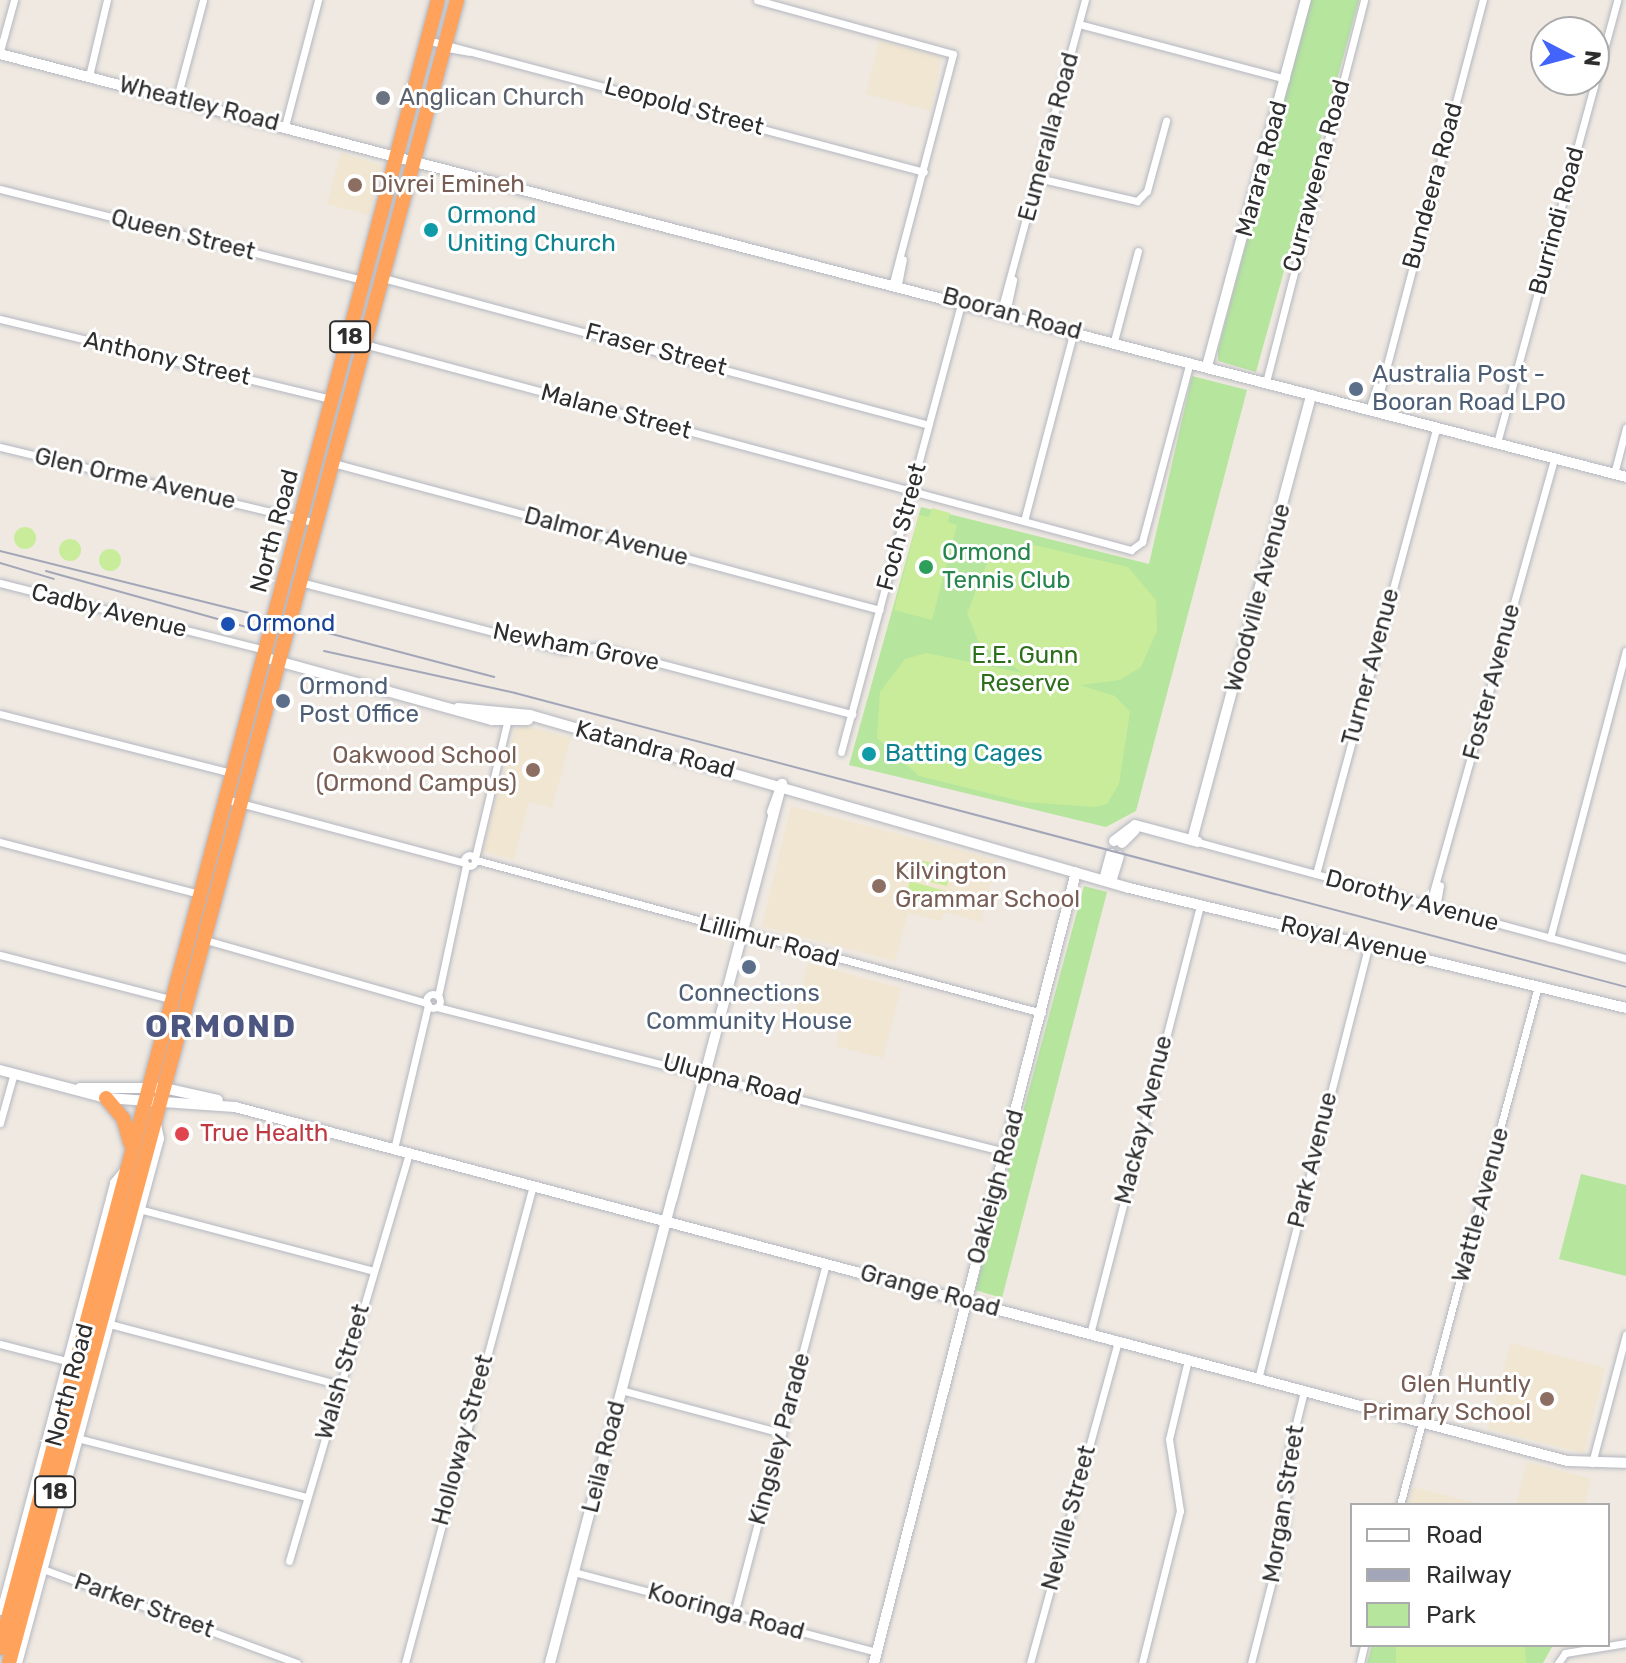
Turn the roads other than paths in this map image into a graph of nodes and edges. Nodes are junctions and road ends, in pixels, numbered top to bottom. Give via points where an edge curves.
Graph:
1 (14, 0) edge
2 (107, 0) edge
3 (203, 0) edge
4 (318, 0) edge
5 (438, 0) edge
6 (457, 0) edge
7 (757, 0) edge
8 (1085, 0) edge
9 (1306, 0) edge
10 (1364, 0) edge
11 (1483, 0) edge
12 (1617, 0) edge
13 (1079, 24) junction
14 (427, 40) junction
15 (445, 45) junction
16 (0, 53) edge
17 (89, 76) junction
18 (1286, 79) junction
19 (177, 98) junction
20 (1166, 121) dead end
21 (285, 126) junction
22 (397, 154) junction
23 (415, 158) junction
24 (925, 169) junction
25 (1038, 178) junction
26 (0, 189) edge
27 (384, 206) junction
28 (401, 210) junction
29 (1138, 251) dead end
30 (383, 278) junction
31 (365, 280) junction
32 (896, 283) junction
33 (961, 301) junction
34 (1004, 312) junction
35 (0, 319) edge
36 (1074, 331) junction
37 (1114, 341) junction
38 (357, 342) junction
39 (1190, 362) junction
40 (1210, 367) junction
41 (1263, 381) junction
42 (1311, 395) junction
43 (334, 399) junction
44 (1372, 411) junction
45 (929, 425) junction
46 (1434, 427) junction
47 (1626, 428) edge
48 (1497, 443) junction
49 (0, 447) edge
50 (1552, 457) junction
51 (332, 463) junction
52 (1614, 474) junction
53 (1626, 477) edge
54 (911, 491) junction
55 (301, 519) junction
56 (1024, 521) junction
57 (316, 523) junction
58 (300, 582) junction
59 (0, 583) edge
60 (880, 610) junction
61 (1626, 651) edge
62 (264, 653) junction
63 (279, 662) junction
64 (0, 714) edge
65 (852, 714) junction
66 (509, 716) junction
67 (841, 752) dead end
68 (232, 773) junction
69 (781, 788) junction
70 (225, 799) junction
71 (241, 803) junction
72 (1195, 841) junction
73 (0, 842) edge
74 (1118, 842) dead end
75 (1115, 855) dead end
76 (470, 861) junction
77 (1080, 873) junction
78 (1316, 874) junction
79 (1108, 881) junction
80 (199, 894) junction
81 (1200, 906) junction
82 (1433, 908) junction
83 (742, 933) junction
84 (188, 936) junction
85 (1550, 938) junction
86 (204, 940) junction
87 (1370, 942) junction
88 (0, 955) edge
89 (1626, 958) edge
90 (1538, 986) junction
91 (170, 999) junction
92 (433, 1001) junction
93 (1626, 1008) edge
94 (1042, 1013) junction
95 (158, 1041) junction
96 (176, 1044) junction
97 (0, 1070) edge
98 (14, 1073) junction
99 (705, 1073) junction
100 (74, 1088) junction
101 (144, 1094) junction
102 (163, 1094) junction
103 (106, 1098) junction
104 (0, 1123) edge
105 (132, 1147) junction
106 (402, 1151) junction
107 (1005, 1152) junction
108 (128, 1165) junction
109 (530, 1185) junction
110 (130, 1206) junction
111 (665, 1221) junction
112 (826, 1263) junction
113 (373, 1271) junction
114 (967, 1301) junction
115 (104, 1322) junction
116 (1090, 1334) junction
117 (1626, 1334) edge
118 (1116, 1341) junction
119 (0, 1344) edge
120 (1188, 1360) junction
121 (77, 1364) junction
122 (1258, 1379) junction
123 (340, 1385) junction
124 (621, 1390) junction
125 (1304, 1391) junction
126 (1423, 1423) junction
127 (782, 1433) junction
128 (74, 1437) junction
129 (1626, 1463) edge
130 (1596, 1466) junction
131 (307, 1497) junction
132 (1401, 1503) edge
133 (289, 1561) dead end
134 (34, 1566) junction
135 (574, 1572) junction
136 (0, 1611) edge
137 (734, 1614) junction
138 (1602, 1647) edge
139 (0, 1648) edge
140 (875, 1658) edge
141 (9, 1663) edge
142 (18, 1663) edge
143 (297, 1663) edge
144 (405, 1663) edge
145 (550, 1663) edge
146 (1030, 1663) edge
147 (1142, 1663) edge
148 (1251, 1663) edge
149 (1558, 1663) edge

1 - 16 street
2 - 17 street
3 - 19 street
4 - 21 street
5 - 14 highway, North Road / 18
6 - 15 highway, North Road / 18
7 - 24 street via 953,54
8 - 13 street, Eumeralla Road
9 - 18 street, Marara Road
10 - 41 street, Curraweena Road
11 - 44 street, Bundeera Road
12 - 48 street, Burrindi Road
13 - 18 street
13 - 25 street, Eumeralla Road
14 - 15 street, Leopold Street
14 - 22 highway, North Road / 18
15 - 23 highway, North Road / 18
15 - 24 street, Leopold Street
16 - 17 street, Wheatley Road
17 - 19 street, Wheatley Road
18 - 40 street, Marara Road
19 - 21 street, Wheatley Road
20 - 25 street via 1147,191 1137,201
21 - 22 street, Wheatley Road
22 - 23 street, Booran Road
22 - 27 highway, North Road / 18
23 - 28 highway, North Road / 18
23 - 32 street, Booran Road
24 - 32 street
25 - 34 street, Eumeralla Road
26 - 31 street, Queen Street
27 - 28 highway
27 - 31 highway, North Road / 18
28 - 30 highway, North Road / 18
29 - 37 street
30 - 38 highway, North Road / 18
30 - 45 street, Fraser Street
31 - 38 highway, North Road / 18
32 - 33 street, Booran Road
33 - 34 street, Booran Road
33 - 45 street, Foch Street
34 - 36 street, Booran Road
35 - 43 street, Anthony Street
36 - 37 street, Booran Road
36 - 56 street
37 - 39 street, Booran Road
38 - 43 highway, North Road / 18
38 - 51 highway, North Road / 18
38 - 54 street, Malane Street
39 - 40 street, Booran Road
39 - 56 street, Malane Street via 1139,548
40 - 41 street, Booran Road
41 - 42 street, Booran Road
42 - 44 street, Booran Road
42 - 72 street, Woodville Avenue
43 - 55 highway, North Road / 18
44 - 46 street, Booran Road
45 - 54 street, Foch Street
46 - 48 street, Booran Road
46 - 78 street, Turner Avenue
47 - 52 street
48 - 50 street, Booran Road
49 - 55 street, Glen Orme Avenue
50 - 52 street, Booran Road
50 - 82 street, Foster Avenue
51 - 57 highway, North Road / 18
51 - 60 street, Dalmor Avenue
52 - 53 street, Booran Road
54 - 56 street, Malane Street
54 - 60 street, Foch Street
55 - 57 street, Glen Orme Avenue
55 - 62 highway, North Road / 18
57 - 58 highway, North Road / 18
58 - 63 highway, North Road / 18
58 - 65 street, Newham Grove via 562,650 602,648
59 - 62 street, Cadby Avenue
60 - 65 street, Foch Street
61 - 85 street
62 - 63 street, Katandra Road
62 - 68 highway, North Road / 18
63 - 66 street, Katandra Road
63 - 71 highway, North Road / 18
64 - 68 street
65 - 67 street, Foch Street
66 - 69 street, Katandra Road via 548,722
66 - 76 street, Walsh Street
68 - 70 highway, North Road / 18
69 - 77 street, Katandra Road
69 - 83 street, Leila Road
70 - 71 street, Lillimur Road
70 - 80 highway, North Road / 18
71 - 76 street, Lillimur Road
71 - 86 highway, North Road / 18
72 - 74 street via 1145,828
72 - 78 street, Dorothy Avenue
73 - 80 street
75 - 79 street
76 - 83 street, Lillimur Road
76 - 92 street, Walsh Street
77 - 79 street, Royal Avenue
77 - 94 street, Oakleigh Road
78 - 82 street, Dorothy Avenue
79 - 81 street, Royal Avenue
80 - 84 highway, North Road / 18
81 - 87 street, Royal Avenue
81 - 116 street, Mackay Avenue
82 - 85 street, Dorothy Avenue
83 - 94 street, Lillimur Road
83 - 99 street, Leila Road
84 - 86 street, Ulupna Road
84 - 91 highway, North Road / 18
85 - 89 street, Dorothy Avenue
86 - 92 street, Ulupna Road
86 - 96 highway, North Road / 18
87 - 90 street, Royal Avenue
87 - 122 street, Park Avenue
88 - 91 street
90 - 93 street, Royal Avenue
90 - 126 street, Wattle Avenue
91 - 95 highway, North Road / 18
92 - 99 street, Ulupna Road
92 - 106 street, Walsh Street
94 - 107 street, Oakleigh Road
95 - 96 highway
95 - 101 highway, North Road / 18
96 - 102 highway, North Road / 18
97 - 98 street
98 - 100 street
98 - 104 street
99 - 107 street, Ulupna Road
99 - 111 street, Leila Road
100 - 101 street
100 - 103 street
101 - 102 street, Grange Road
101 - 103 street
101 - 105 highway, North Road / 18
102 - 106 street, Grange Road via 235,1107
102 - 110 highway, North Road / 18
103 - 105 highway via 123,1118
105 - 108 highway, North Road / 18
106 - 109 street, Grange Road
106 - 113 street, Walsh Street
107 - 114 street, Oakleigh Road
108 - 110 highway, North Road / 18
108 - 121 street, North Road via 113,1182
109 - 111 street, Grange Road
109 - 144 street, Holloway Street
110 - 113 street
110 - 115 highway, North Road / 18
110 - 121 highway, North Road / 18
111 - 112 street, Grange Road
111 - 124 street, Leila Road
112 - 114 street, Grange Road
112 - 127 street, Kingsley Parade
113 - 123 street, Walsh Street
114 - 116 street, Grange Road
114 - 140 street, Oakleigh Road
115 - 121 highway, North Road / 18
115 - 123 street
115 - 128 street, North Road
116 - 118 street, Grange Road
117 - 130 street
118 - 120 street, Grange Road
118 - 146 street, Neville Street
119 - 121 street
120 - 122 street, Grange Road
120 - 147 street via 1169,1439 1180,1511
121 - 128 highway, North Road / 18
121 - 134 highway, North Road / 18
121 - 136 street, North Road
122 - 125 street, Grange Road
123 - 131 street, Walsh Street
124 - 127 street
124 - 135 street, Leila Road
125 - 126 street, Grange Road
125 - 148 street, Morgan Street via 1289,1452 1284,1534
126 - 130 street, Grange Road
126 - 132 street, Wattle Avenue
127 - 137 street, Kingsley Parade
128 - 131 street
128 - 134 highway, North Road / 18
129 - 130 street, Grange Road
131 - 133 street, Walsh Street
134 - 139 highway, North Road / 18
134 - 141 highway, North Road / 18
134 - 142 street, North Road
134 - 143 street, Parker Street
135 - 137 street, Kooringa Road
135 - 145 street, Leila Road
137 - 140 street, Kooringa Road
138 - 149 street via 1565,1653

